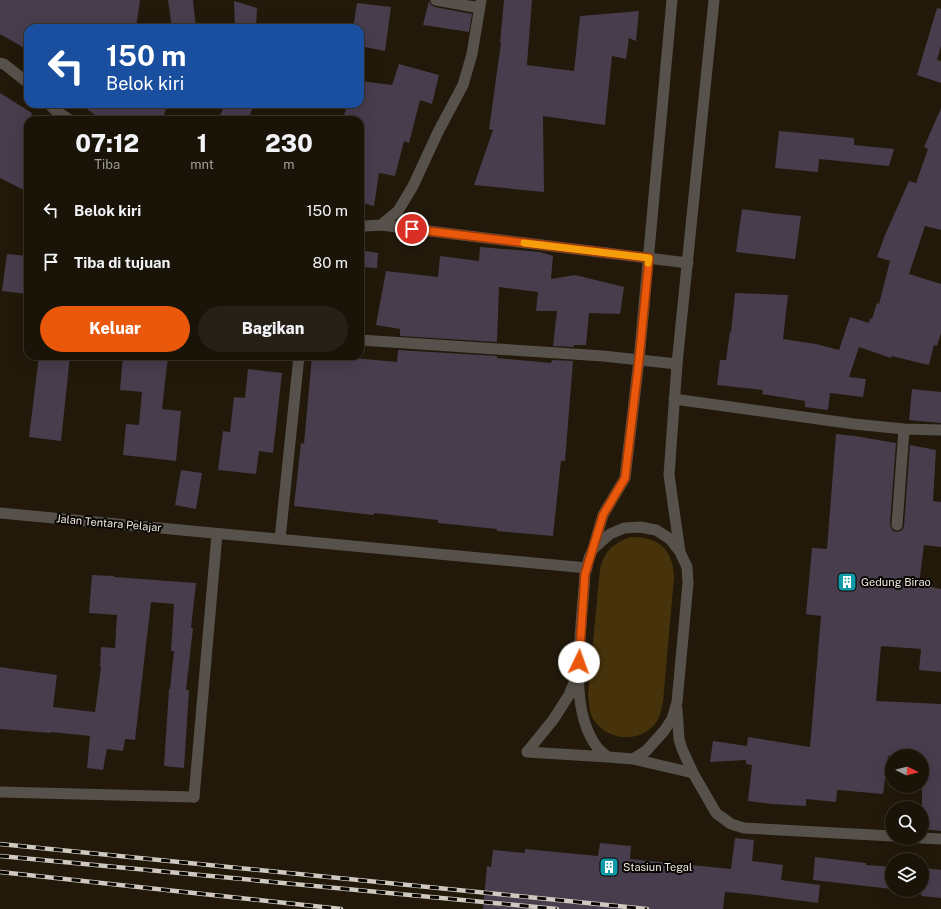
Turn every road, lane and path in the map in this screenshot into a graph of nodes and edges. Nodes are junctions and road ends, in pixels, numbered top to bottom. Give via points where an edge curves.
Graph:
1 (436, 0) edge
2 (672, 0) edge
3 (714, 0) edge
4 (480, 4) edge
5 (0, 63) edge
6 (24, 80) edge
7 (53, 108) edge
8 (64, 116) edge
9 (381, 225) junction
10 (364, 226) edge
11 (649, 258) junction
12 (688, 263) junction
13 (364, 340) edge
14 (299, 360) edge
15 (639, 360) junction
16 (677, 364) junction
17 (674, 399) junction
18 (904, 429) junction
19 (941, 430) edge
20 (0, 513) edge
21 (897, 524) dead end
22 (217, 534) junction
23 (280, 539) junction
24 (593, 549) junction
25 (680, 552) junction
26 (587, 568) junction
27 (578, 675) junction
28 (677, 702) junction
29 (608, 757) junction
30 (633, 759) junction
31 (693, 773) junction
32 (0, 792) edge
33 (885, 836) edge
34 (929, 838) edge
35 (941, 839) edge

1 - 4 street
2 - 11 street
3 - 12 street
4 - 9 street via 472,54 463,85 413,186 398,211
5 - 6 street
7 - 8 street
9 - 10 street
9 - 11 street
11 - 12 street
11 - 15 street
12 - 16 street
13 - 15 street
14 - 23 street
15 - 16 street
15 - 24 street via 625,478 603,515
16 - 17 street
17 - 18 street
17 - 25 street via 669,475
18 - 19 street
18 - 21 street
20 - 22 street, Jalan Tentara Pelajar
22 - 23 street, Jalan Tentara Pelajar
22 - 32 street via 194,797
23 - 26 street, Jalan Tentara Pelajar
24 - 25 street via 610,534 624,528 640,527 656,530 670,539
24 - 26 street
25 - 28 street via 687,567 688,583
26 - 27 street
27 - 29 street via 581,704 590,736
27 - 29 street via 553,720 528,752
28 - 30 street via 672,719 664,731 646,751
28 - 31 street via 679,739
29 - 30 street
30 - 31 street
31 - 33 street via 716,813 731,824 744,828
34 - 35 street

